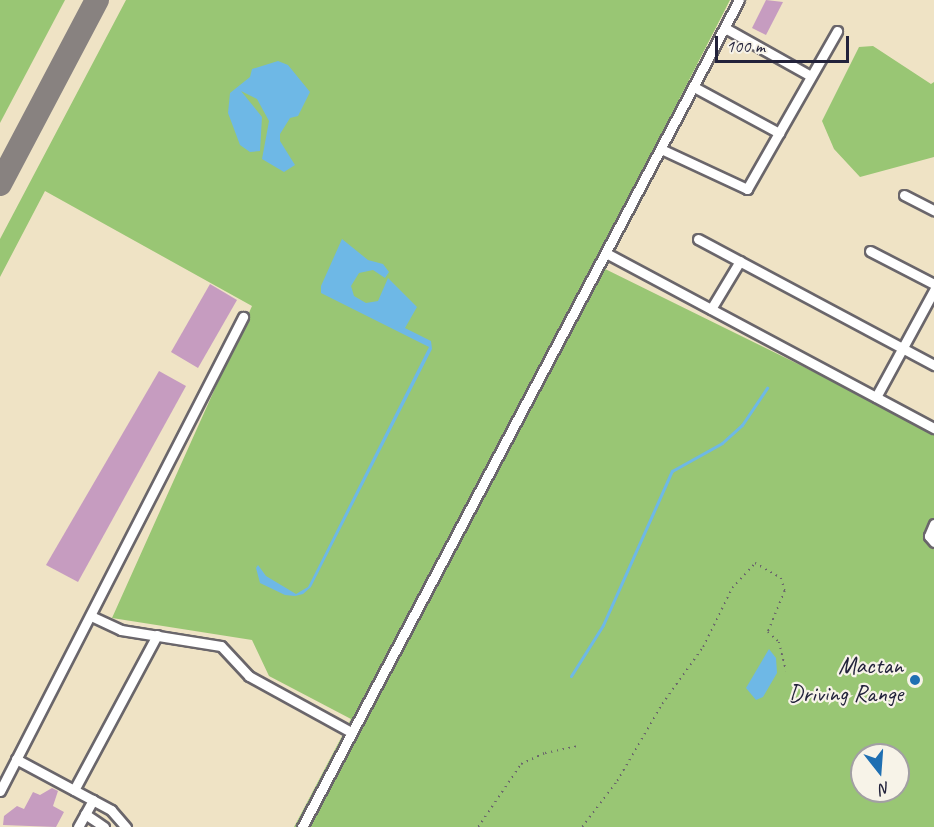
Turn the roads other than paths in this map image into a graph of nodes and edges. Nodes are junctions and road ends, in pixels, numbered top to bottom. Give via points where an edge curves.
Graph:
1 (740, 0) edge
2 (724, 28) junction
3 (837, 31) dead end
4 (811, 76) junction
5 (694, 87) junction
6 (779, 133) junction
7 (661, 149) junction
8 (904, 195) dead end
9 (934, 210) edge
10 (698, 239) dead end
11 (870, 251) dead end
12 (606, 254) junction
13 (740, 261) junction
14 (934, 284) edge
15 (934, 290) edge
16 (711, 309) junction
17 (243, 318) dead end
18 (902, 348) junction
19 (934, 365) edge
20 (876, 397) junction
21 (934, 428) edge
22 (934, 524) edge
23 (934, 542) edge
24 (91, 616) junction
25 (157, 635) junction
26 (351, 732) junction
27 (16, 759) junction
28 (74, 790) junction
29 (0, 791) edge
30 (93, 800) junction
31 (85, 814) junction
32 (78, 827) edge
33 (104, 827) edge
34 (126, 827) edge
35 (302, 827) edge

1 - 2 lane
2 - 4 lane
2 - 5 lane
3 - 4 lane
4 - 6 lane
5 - 6 lane
5 - 7 lane
6 - 7 lane via 747,189
7 - 12 lane
8 - 9 lane
10 - 13 lane
11 - 14 lane
12 - 16 lane
12 - 26 lane
13 - 16 lane
13 - 18 lane
15 - 18 lane
16 - 20 lane
17 - 24 lane
18 - 19 lane
18 - 20 lane
20 - 21 lane
22 - 23 lane via 929,536
24 - 25 lane via 121,630
24 - 27 lane
25 - 26 lane via 221,646 249,676
25 - 28 lane
26 - 35 lane
27 - 28 lane
27 - 29 lane
28 - 30 lane
30 - 31 lane
30 - 34 lane via 120,816
31 - 32 lane
31 - 33 lane

